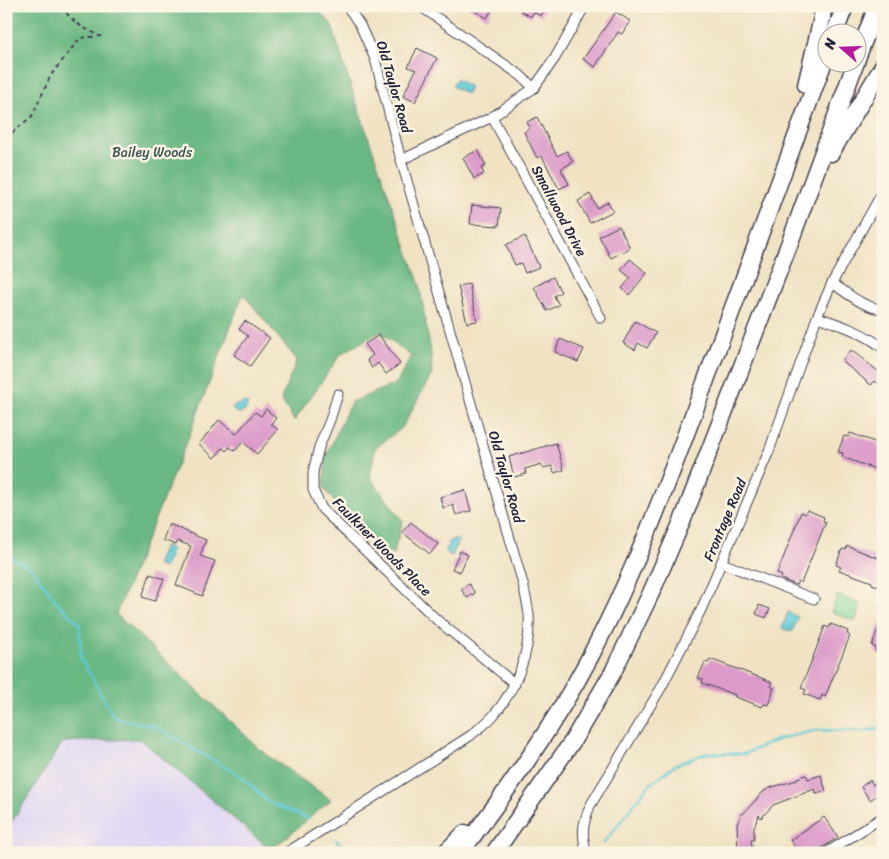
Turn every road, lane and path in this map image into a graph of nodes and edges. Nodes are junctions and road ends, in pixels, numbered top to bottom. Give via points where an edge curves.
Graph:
1 (62, 6) edge
2 (346, 6) edge
3 (420, 6) edge
4 (585, 6) edge
5 (823, 6) edge
6 (845, 6) edge
7 (877, 6) edge
8 (839, 22) edge
9 (866, 35) edge
10 (883, 66) edge
11 (820, 72) edge
12 (852, 72) edge
13 (534, 88) junction
14 (492, 117) junction
15 (6, 138) edge
16 (401, 160) junction
17 (779, 184) junction
18 (810, 187) junction
19 (883, 191) edge
20 (832, 282) junction
21 (883, 309) edge
22 (817, 317) junction
23 (601, 318) dead end
24 (883, 348) edge
25 (338, 394) dead end
26 (722, 563) junction
27 (814, 599) dead end
28 (515, 684) junction
29 (504, 795) junction
30 (883, 817) edge
31 (286, 853) edge
32 (445, 853) edge
33 (460, 853) edge
34 (496, 853) edge
35 (586, 853) edge
36 (826, 853) edge

1 - 15 path via 82,29 101,36 80,38 51,75 32,116
2 - 16 street, Old Taylor Road via 360,25 375,59
3 - 13 street
4 - 13 street
5 - 17 highway via 808,80
6 - 8 highway
7 - 9 highway
10 - 18 highway
11 - 17 highway
12 - 18 highway
13 - 14 street
14 - 16 street
14 - 23 street, Smallwood Drive
16 - 28 street, Old Taylor Road via 523,584 529,614 528,641
17 - 29 highway via 628,581 580,675
18 - 34 highway via 651,593 613,672 572,742
19 - 20 street, Frontage Road
20 - 21 street via 864,303
20 - 22 street, Frontage Road
22 - 24 street via 865,335
22 - 26 street, Frontage Road via 769,450
25 - 28 street, Faulkner Woods Place via 313,472 313,490 322,508 437,620
26 - 27 street
26 - 35 street, Frontage Road via 661,688 590,806 582,832
28 - 31 street, Old Taylor Road via 492,717 470,736
29 - 32 highway
29 - 33 highway
30 - 36 street

